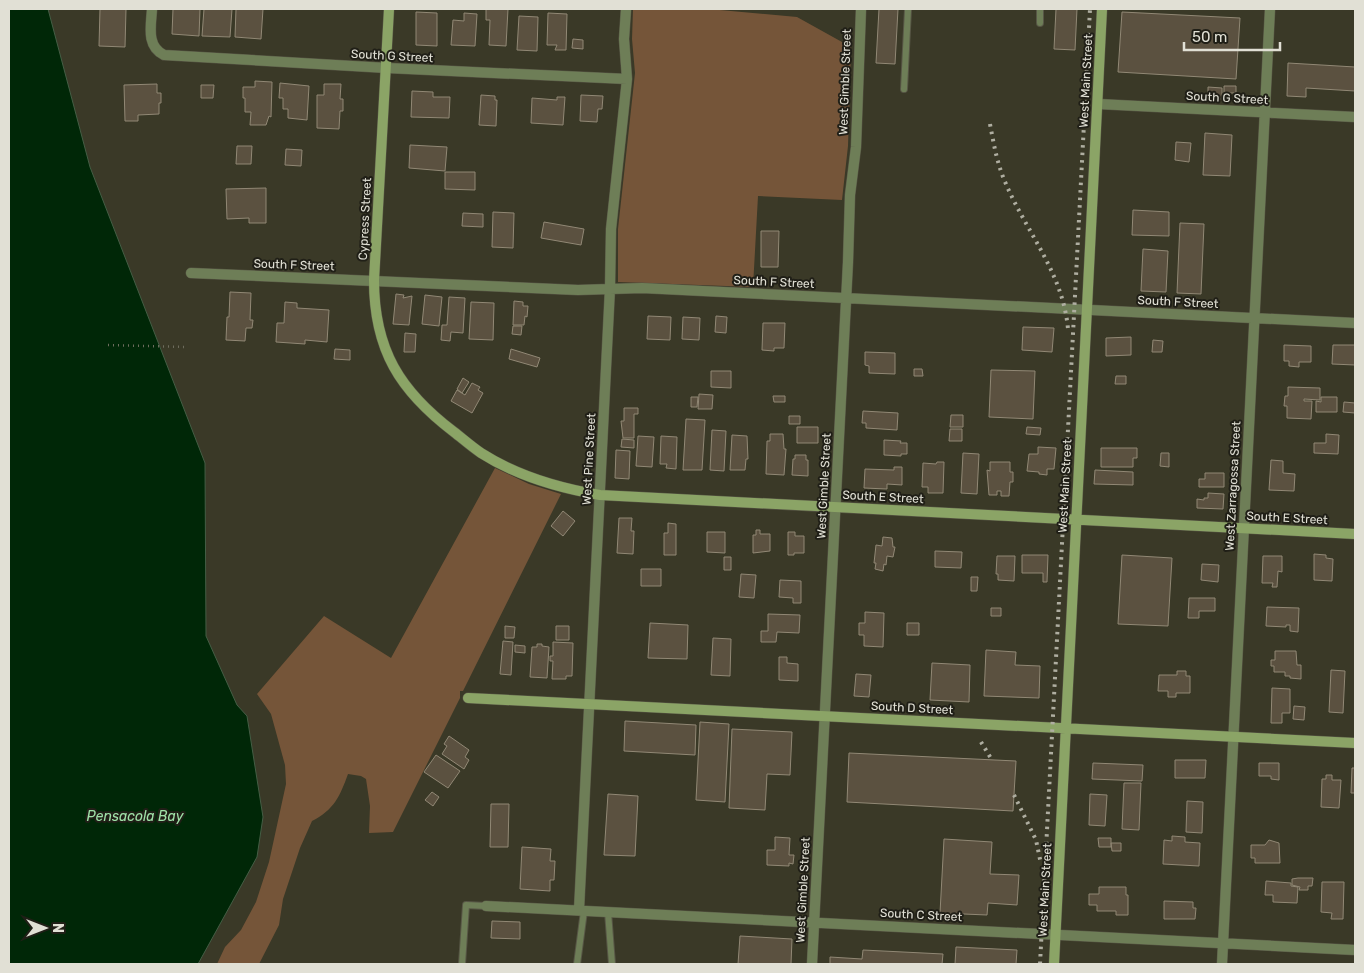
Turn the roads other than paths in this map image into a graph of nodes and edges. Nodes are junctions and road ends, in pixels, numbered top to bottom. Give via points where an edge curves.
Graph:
1 (152, 9) edge
2 (389, 9) edge
3 (626, 9) edge
4 (861, 9) edge
5 (908, 9) edge
6 (1040, 9) edge
7 (1102, 9) edge
8 (1270, 9) edge
9 (1040, 23) dead end
10 (387, 68) junction
11 (627, 79) junction
12 (904, 89) dead end
13 (1098, 104) junction
14 (1264, 113) junction
15 (1355, 117) edge
16 (191, 273) dead end
17 (374, 280) junction
18 (610, 288) junction
19 (846, 298) junction
20 (1087, 310) junction
21 (1254, 318) junction
22 (1355, 323) edge
23 (430, 414) joint
24 (600, 495) junction
25 (836, 507) junction
26 (1076, 519) junction
27 (1244, 528) junction
28 (1355, 534) edge
29 (468, 698) dead end
30 (589, 704) junction
31 (824, 716) junction
32 (1065, 728) junction
33 (1233, 737) junction
34 (1355, 743) edge
35 (486, 906) joint
36 (581, 910) junction
37 (608, 912) junction
38 (814, 922) junction
39 (1055, 935) junction
40 (1223, 943) junction
41 (1355, 950) edge
42 (462, 964) edge
43 (577, 964) edge
44 (612, 964) edge
45 (812, 964) edge
46 (1054, 964) edge
47 (1222, 964) edge

1 - 10 street, South G Street via 150,39 157,52 164,55
2 - 10 street, Cypress Street
3 - 11 street, West Pine Street
4 - 19 street, West Gimble Street
5 - 12 lane
6 - 9 lane
7 - 13 street, West Main Street
8 - 14 street, West Zarragossa Street
10 - 11 street, South G Street
10 - 17 street, Cypress Street
11 - 18 street, West Pine Street via 611,228
13 - 14 street, South G Street
13 - 20 street, West Main Street
14 - 15 street, South G Street
14 - 21 street, West Zarragossa Street
16 - 17 street, South F Street
17 - 18 street, South F Street via 578,290
17 - 23 street, Cypress Street via 380,334 389,358 400,379
18 - 19 street, South F Street
18 - 24 street, West Pine Street
19 - 20 street, South F Street
19 - 25 street, West Gimble Street
20 - 21 street, South F Street
20 - 26 street, West Main Street
21 - 22 street, South F Street
21 - 27 street, West Zarragossa Street
23 - 24 street, South E Street via 481,453 516,471 554,485
24 - 25 street, South E Street
24 - 30 street, West Pine Street
25 - 26 street, South E Street
25 - 31 street, West Gimble Street
26 - 27 street, South E Street
26 - 32 street, West Main Street
27 - 28 street, South E Street
27 - 33 street, West Zarragossa Street
29 - 30 street, South D Street
30 - 31 street, South D Street
30 - 36 street, West Pine Street
31 - 32 street, South D Street
31 - 38 street, West Gimble Street
32 - 33 street, South D Street
32 - 39 street, West Main Street
33 - 34 street, South D Street
33 - 40 street, West Zarragossa Street
35 - 36 street, South C Street
35 - 42 lane via 466,905
36 - 37 street, South C Street
36 - 43 lane
37 - 38 street, South C Street
37 - 44 lane
38 - 39 street, South C Street
38 - 45 street, West Gimble Street
39 - 40 street, South C Street
39 - 46 street, West Main Street
40 - 41 street, South C Street
40 - 47 street, West Zarragossa Street

